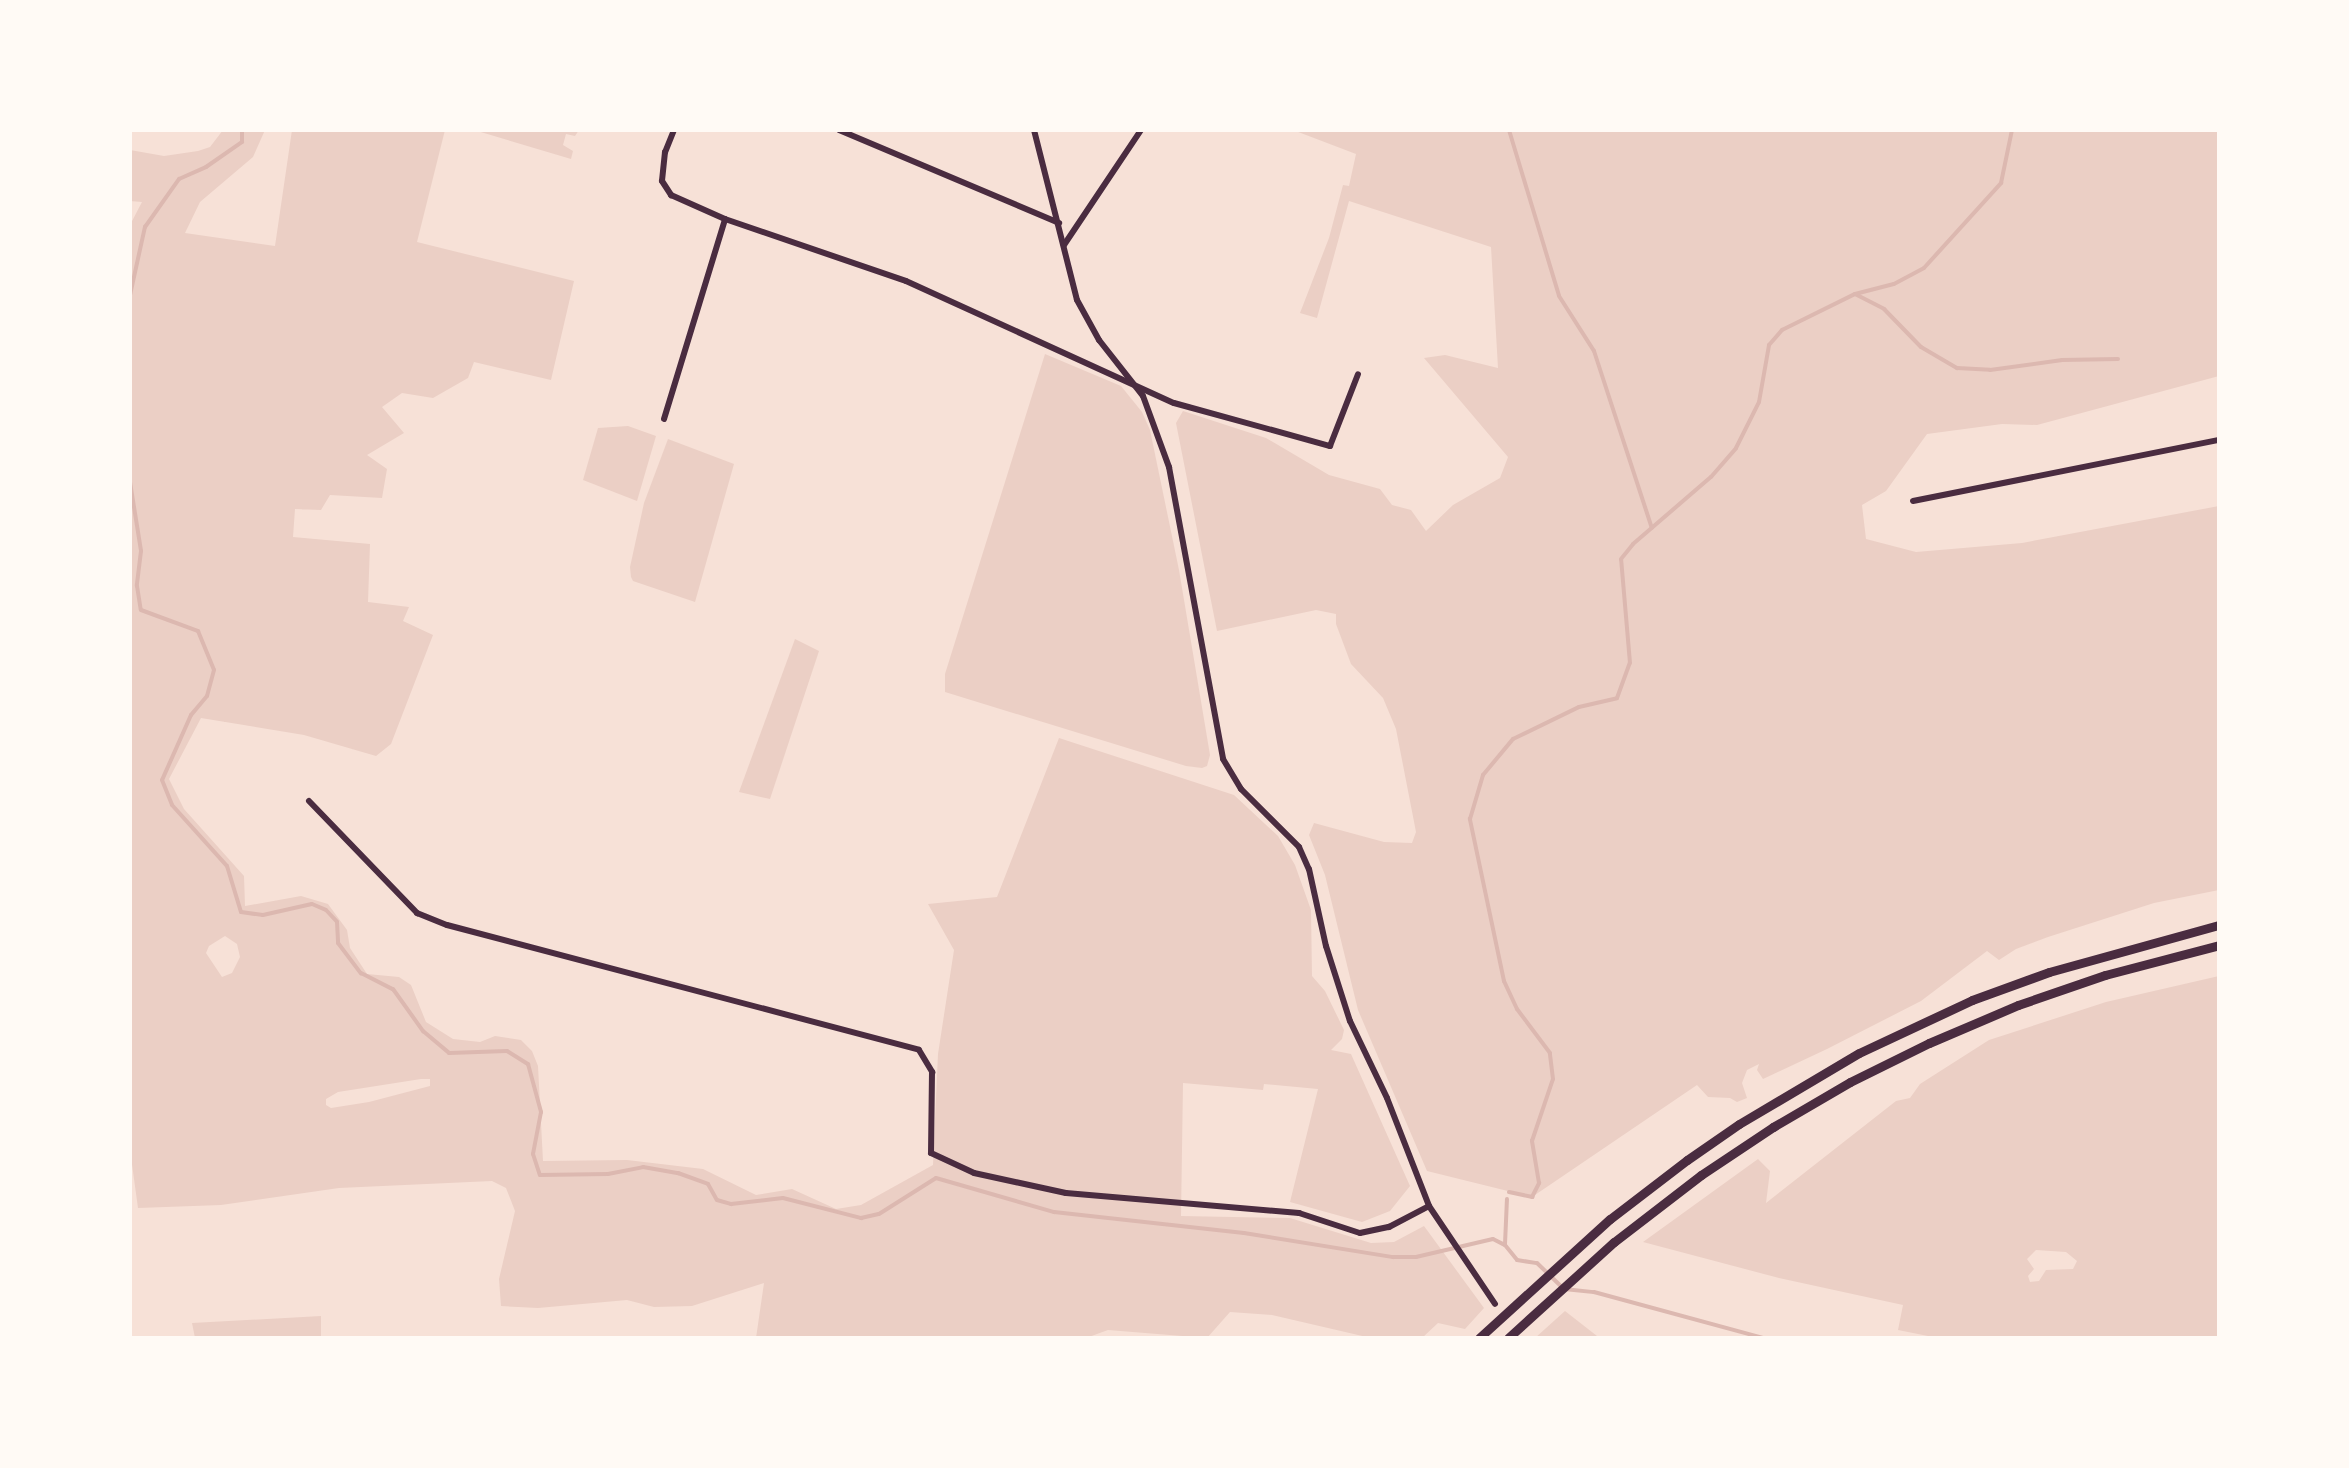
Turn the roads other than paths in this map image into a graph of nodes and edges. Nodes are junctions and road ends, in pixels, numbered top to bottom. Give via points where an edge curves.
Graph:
1 (674, 130) edge
2 (839, 130) edge
3 (1034, 130) edge
4 (1141, 130) edge
5 (725, 219) junction
6 (1059, 223) junction
7 (1064, 245) junction
8 (1358, 374) dead end
9 (1130, 381) junction
10 (664, 419) dead end
11 (2219, 440) edge
12 (1913, 501) dead end
13 (309, 801) dead end
14 (2219, 925) edge
15 (2219, 945) edge
16 (1429, 1206) junction
17 (1495, 1304) dead end
18 (1479, 1338) edge
19 (1508, 1338) edge

1 - 5 street via 662,181 671,195
2 - 6 street
3 - 6 street
4 - 7 street
5 - 9 street via 906,281
5 - 10 street
6 - 7 street
7 - 9 street via 1077,300
8 - 9 street via 1330,446 1174,403
9 - 16 street via 1143,396 1169,467 1223,759 1241,789 1299,847 1350,1021
11 - 12 street
13 - 16 street via 417,913 919,1050 932,1072 931,1153 974,1173 1066,1193 1299,1213 1360,1233 1389,1227
14 - 18 highway via 2106,953 1972,1000 1859,1053 1687,1160 1610,1219
15 - 19 highway via 2105,975 1993,1015 1891,1061 1746,1144 1653,1211
16 - 17 street

